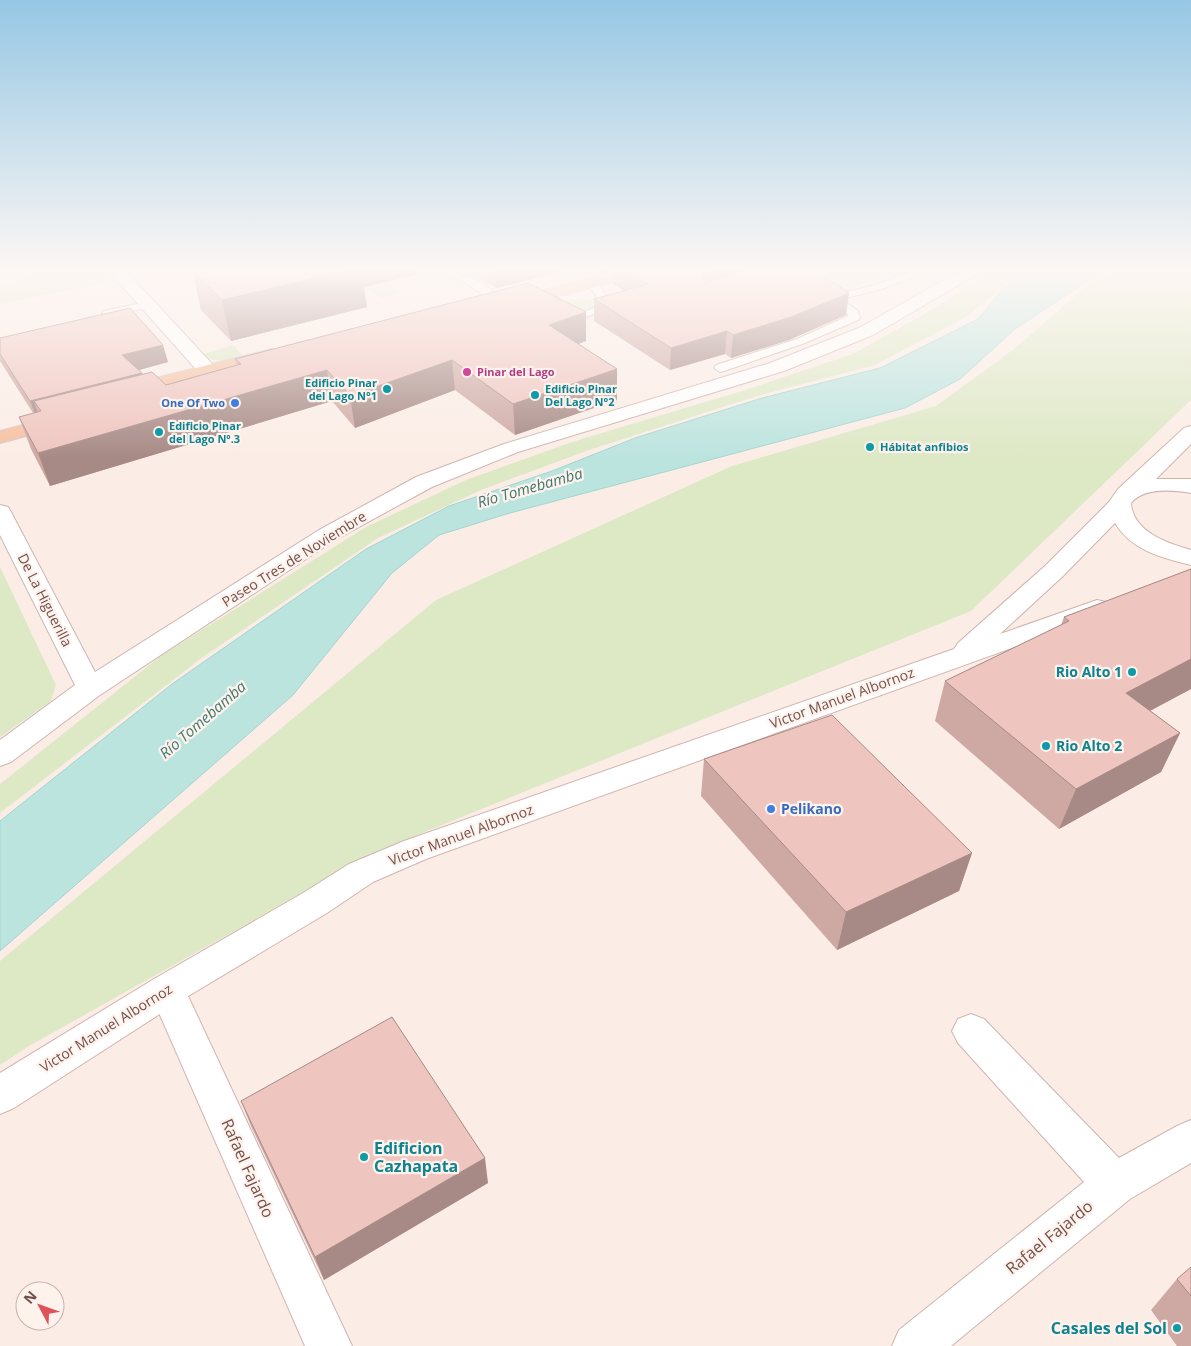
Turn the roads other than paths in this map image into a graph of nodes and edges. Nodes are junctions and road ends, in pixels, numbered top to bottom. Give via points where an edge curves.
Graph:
1 (172, 332) edge
2 (822, 332) edge
3 (865, 332) edge
4 (720, 368) dead end
5 (208, 371) junction
6 (0, 423) edge
7 (1191, 432) edge
8 (0, 437) edge
9 (1191, 486) edge
10 (1126, 497) junction
11 (0, 512) edge
12 (1191, 558) edge
13 (1121, 598) edge
14 (960, 656) junction
15 (90, 688) junction
16 (0, 755) edge
17 (167, 990) junction
18 (971, 1031) dead end
19 (0, 1095) edge
20 (1191, 1140) edge
21 (1116, 1184) junction
22 (329, 1346) edge
23 (915, 1346) edge

1 - 5 street
2 - 4 lane
3 - 15 street, Paseo Tres de Noviembre via 777,367 511,448 424,482 327,535
5 - 5 main road via 287,357 114,401
6 - 8 main road via 72,412
7 - 10 street, Victor Manuel Albornoz
9 - 10 street via 1162,483 1145,486
10 - 12 street via 1121,516 1136,533 1147,541
10 - 14 street, Victor Manuel Albornoz via 1054,571
11 - 15 street, De La Higuerilla
13 - 14 street, Victor Manuel Albornoz via 1059,623
14 - 17 street, Victor Manuel Albornoz via 415,850 361,873
15 - 16 street, Paseo Tres de Noviembre
17 - 19 street, Victor Manuel Albornoz
17 - 22 street, Rafael Fajardo
18 - 21 street
20 - 21 street, Rafael Fajardo
21 - 23 street, Rafael Fajardo

